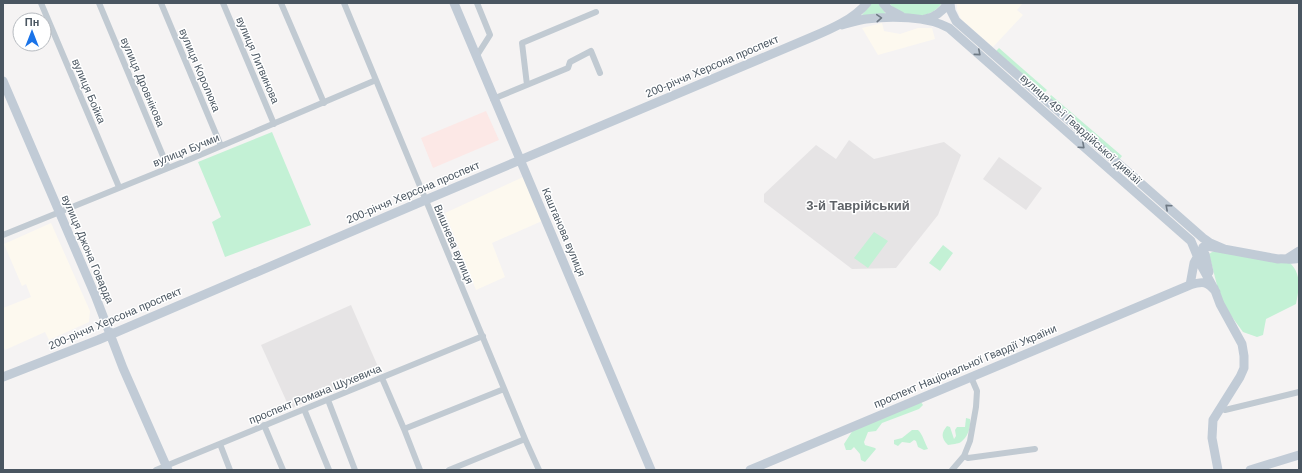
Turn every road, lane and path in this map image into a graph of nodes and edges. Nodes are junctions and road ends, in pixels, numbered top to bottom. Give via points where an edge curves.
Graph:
1 (41, 3) edge
2 (99, 3) edge
3 (161, 3) edge
4 (223, 3) edge
5 (281, 3) edge
6 (344, 3) edge
7 (454, 3) edge
8 (477, 3) edge
9 (867, 3) edge
10 (883, 3) edge
11 (949, 3) edge
12 (596, 12) dead end
13 (907, 19) junction
14 (919, 20) junction
15 (832, 28) junction
16 (476, 57) junction
17 (1001, 61) junction
18 (600, 73) dead end
19 (376, 80) junction
20 (3, 81) edge
21 (527, 85) junction
22 (494, 99) junction
23 (1032, 101) junction
24 (324, 103) junction
25 (274, 124) junction
26 (1081, 130) junction
27 (221, 146) junction
28 (521, 160) junction
29 (168, 168) junction
30 (119, 187) junction
31 (424, 200) junction
32 (59, 213) junction
33 (3, 235) edge
34 (1299, 251) edge
35 (1201, 252) junction
36 (1288, 258) junction
37 (1299, 258) edge
38 (1190, 285) junction
39 (1216, 292) junction
40 (110, 334) junction
41 (483, 336) junction
42 (3, 377) edge
43 (971, 377) junction
44 (382, 378) junction
45 (504, 389) junction
46 (1299, 392) edge
47 (328, 400) junction
48 (1222, 408) junction
49 (304, 409) junction
50 (264, 425) junction
51 (404, 429) junction
52 (525, 439) junction
53 (220, 444) junction
54 (1036, 449) dead end
55 (1299, 455) edge
56 (964, 456) junction
57 (167, 468) edge
58 (156, 470) edge
59 (230, 470) edge
60 (284, 470) edge
61 (329, 470) edge
62 (355, 470) edge
63 (420, 470) edge
64 (449, 470) edge
65 (539, 470) edge
66 (651, 470) edge
67 (750, 470) edge
68 (952, 470) edge
69 (1218, 470) edge
70 (1250, 470) edge

1 - 30 street, вулиця Бойка
2 - 29 street, вулиця Дровнікова
3 - 27 street, вулиця Королюка
4 - 25 street, вулиця Литвинова
5 - 24 street
6 - 19 street, Вишнева вулиця
7 - 16 street, Каштанова вулиця
8 - 16 street via 490,35
9 - 15 street
10 - 13 street via 888,9
11 - 14 street via 939,13
11 - 17 street, вулиця 49-ї Гвардійської дивізії via 956,21
12 - 21 street via 522,43
13 - 14 street, вулиця 49-ї Гвардійської дивізії
15 -> 13 street, вулиця 49-ї Гвардійської дивізії via 864,19
14 -> 23 street, вулиця 49-ї Гвардійської дивізії via 934,21 949,28
15 - 28 street, 200-річчя Херсона проспект
16 - 22 street, Каштанова вулиця
17 - 23 street via 1001,68 1031,95
17 - 26 street, вулиця 49-ї Гвардійської дивізії
18 - 21 street via 591,51 570,62 568,68
19 - 24 street, вулиця Бучми
19 - 31 street, Вишнева вулиця
20 - 32 street, вулиця Джона Говарда
21 - 22 street
22 - 28 street, Каштанова вулиця
23 - 26 street via 1041,103 1069,128
23 -> 35 street, вулиця 49-ї Гвардійської дивізії via 1154,210 1164,214
24 - 25 street, вулиця Бучми
25 - 27 street, вулиця Бучми
35 -> 26 street, вулиця 49-ї Гвардійської дивізії
27 - 29 street, вулиця Бучми
28 - 31 street, 200-річчя Херсона проспект
28 - 66 street, Каштанова вулиця
29 - 30 street, вулиця Бучми
30 - 32 street, вулиця Бучми
31 - 40 street, 200-річчя Херсона проспект
31 - 41 street, Вишнева вулиця
32 - 33 street, вулиця Бучми
32 - 40 street, вулиця Джона Говарда
34 - 36 street
35 - 36 street via 1210,243 1224,249 1278,259
35 - 38 street via 1198,276
35 - 39 street
36 - 37 street
38 - 39 street via 1204,282
38 - 43 street, проспект Національної Гвардії України
39 - 48 street via 1242,344 1244,356 1244,368
40 - 42 street, 200-річчя Херсона проспект
40 - 57 street, вулиця Джона Говарда
41 - 44 street, проспект Романа Шухевича
41 - 45 street, Вишнева вулиця
43 - 56 street via 977,390 976,407 970,441
43 - 67 street, проспект Національної Гвардії України
44 - 47 street, проспект Романа Шухевича
44 - 51 street
45 - 51 street
45 - 52 street, Вишнева вулиця
46 - 48 street via 1225,410
47 - 49 street, проспект Романа Шухевича
47 - 62 street
48 - 69 street via 1212,425
49 - 50 street, проспект Романа Шухевича
49 - 61 street
50 - 53 street, проспект Романа Шухевича
50 - 60 street
51 - 63 street
52 - 64 street
52 - 65 street, Вишнева вулиця
53 - 57 street, проспект Романа Шухевича
53 - 59 street
54 - 56 street via 968,458
55 - 70 street
56 - 68 street
57 - 58 street, проспект Романа Шухевича

